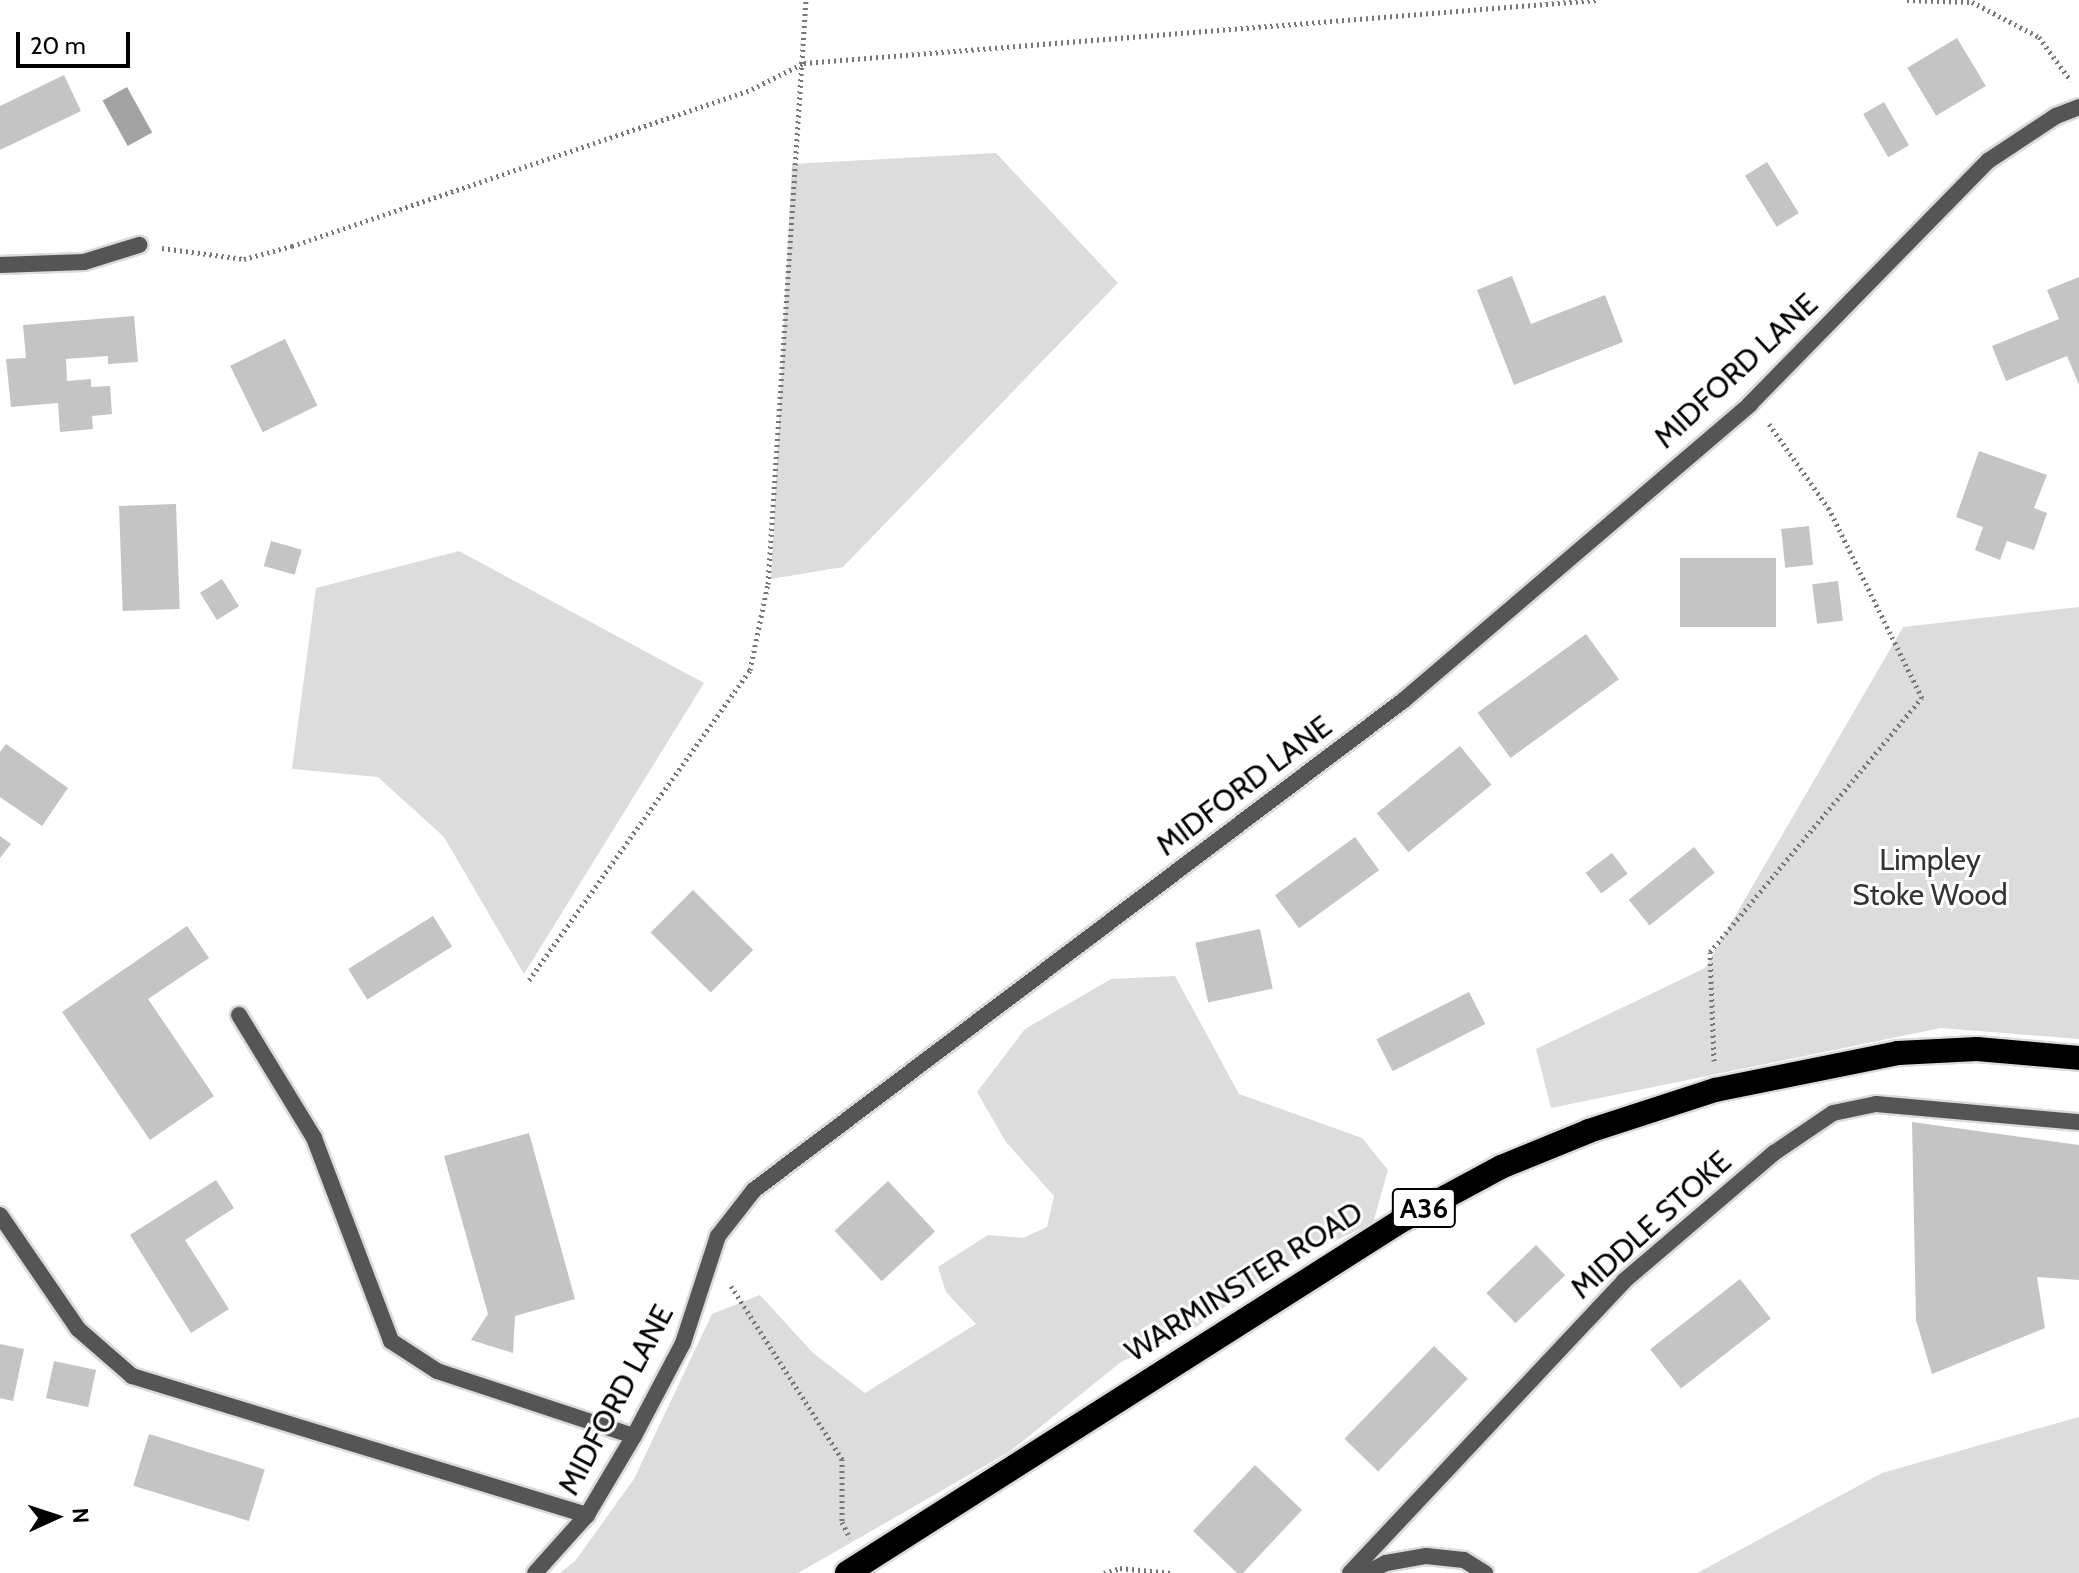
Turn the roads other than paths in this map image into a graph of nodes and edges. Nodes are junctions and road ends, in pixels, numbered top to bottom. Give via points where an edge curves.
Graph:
1 (2079, 107) edge
2 (139, 245) road end
3 (0, 265) edge
4 (239, 1015) dead end
5 (2079, 1058) edge
6 (2079, 1122) edge
7 (0, 1215) edge
8 (634, 1436) junction
9 (587, 1515) junction
10 (535, 1573) edge
11 (847, 1573) edge
12 (1350, 1573) edge
13 (1367, 1573) edge
14 (1485, 1573) edge

1 - 8 street, MIDFORD LANE via 2056,116 1979,169 1750,404 1404,700 979,1024 792,1158 730,1215 683,1343
2 - 3 street via 84,262
4 - 8 street via 314,1138 391,1341 437,1371
5 - 11 highway, WARMINSTER ROAD / A36 via 1977,1049 1898,1053 1715,1090 1589,1131 1501,1167 1399,1222
6 - 12 street, MIDDLE STOKE via 1876,1104 1833,1113 1774,1153 1624,1281
7 - 9 street via 78,1329 132,1376
8 - 9 street, MIDFORD LANE
9 - 10 street, MIDFORD LANE
13 - 14 street via 1386,1563 1426,1556 1464,1560

